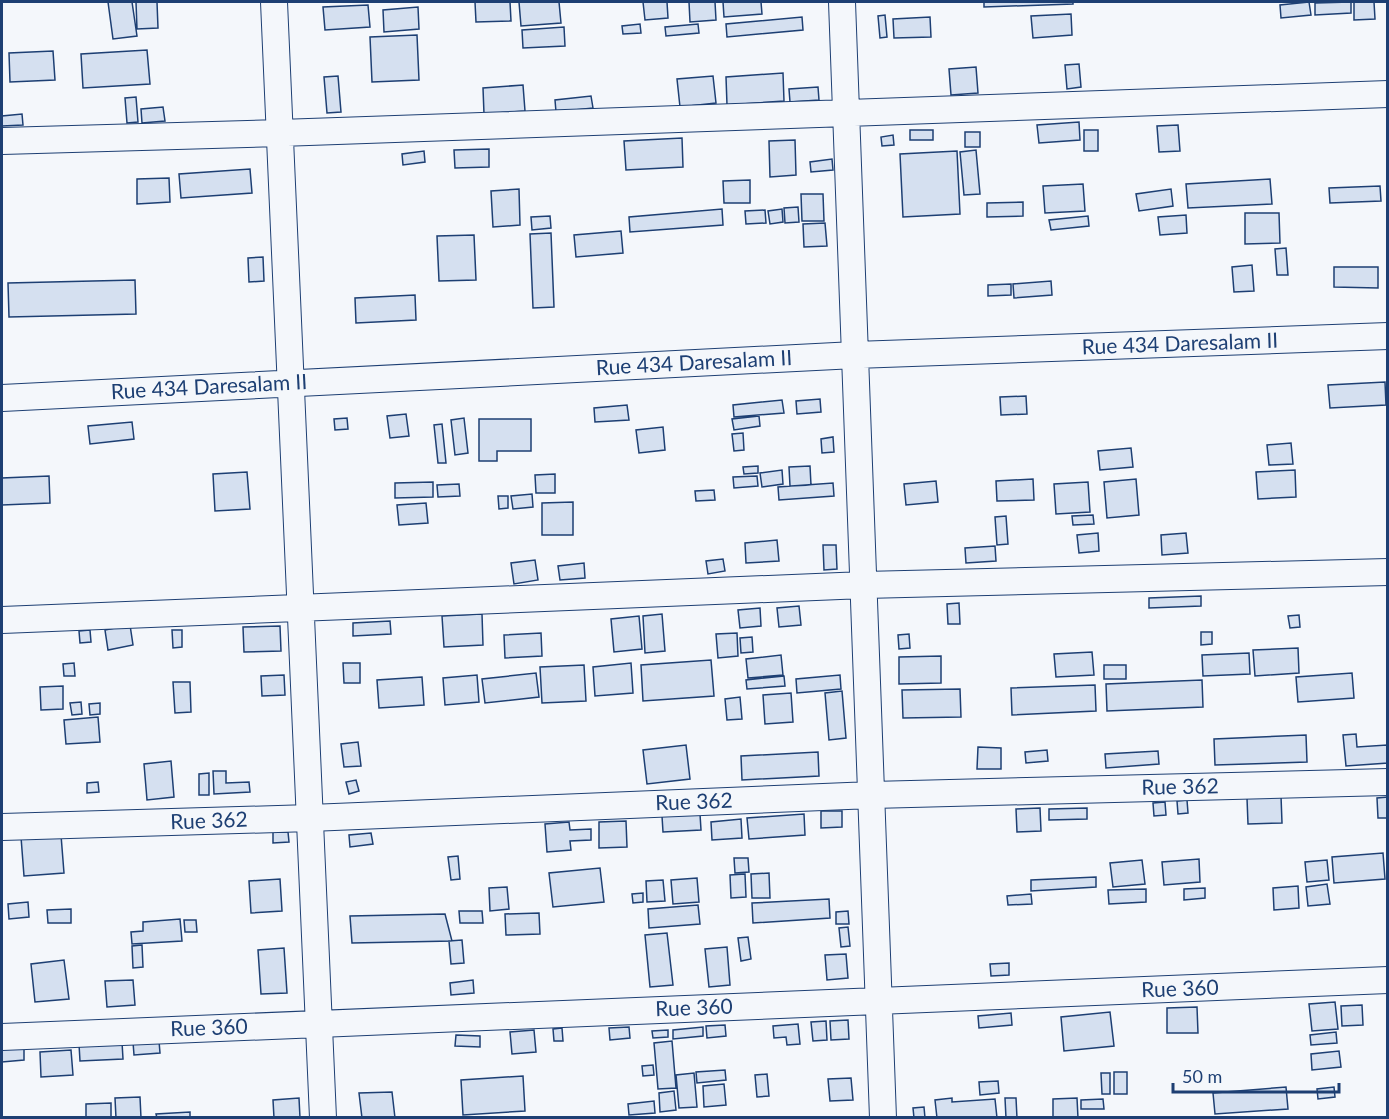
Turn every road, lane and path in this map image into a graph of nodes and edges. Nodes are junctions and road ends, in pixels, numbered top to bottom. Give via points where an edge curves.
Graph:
1 (274, 2) edge
2 (842, 2) edge
3 (1388, 93) edge
4 (846, 113) junction
5 (280, 133) junction
6 (2, 141) edge
7 (1388, 336) edge
8 (855, 355) junction
9 (291, 383) junction
10 (2, 398) edge
11 (1388, 572) edge
12 (864, 585) junction
13 (301, 608) junction
14 (2, 620) edge
15 (1388, 782) edge
16 (872, 795) junction
17 (310, 818) junction
18 (2, 827) edge
19 (1388, 980) edge
20 (879, 1000) junction
21 (319, 1023) junction
22 (2, 1037) edge
23 (323, 1118) edge
24 (883, 1118) edge

1 - 5 street
2 - 4 street
3 - 4 street
4 - 5 street
4 - 8 street
5 - 6 street
5 - 9 street
7 - 8 street, Rue 434 Daresalam II
8 - 9 street, Rue 434 Daresalam II
8 - 12 street
9 - 10 street, Rue 434 Daresalam II
9 - 13 street
11 - 12 street
12 - 13 street
12 - 16 street
13 - 14 street
13 - 17 street
15 - 16 street, Rue 362
16 - 17 street, Rue 362
16 - 20 street
17 - 18 street, Rue 362
17 - 21 street
19 - 20 street, Rue 360
20 - 21 street, Rue 360
20 - 24 street
21 - 22 street, Rue 360
21 - 23 street

